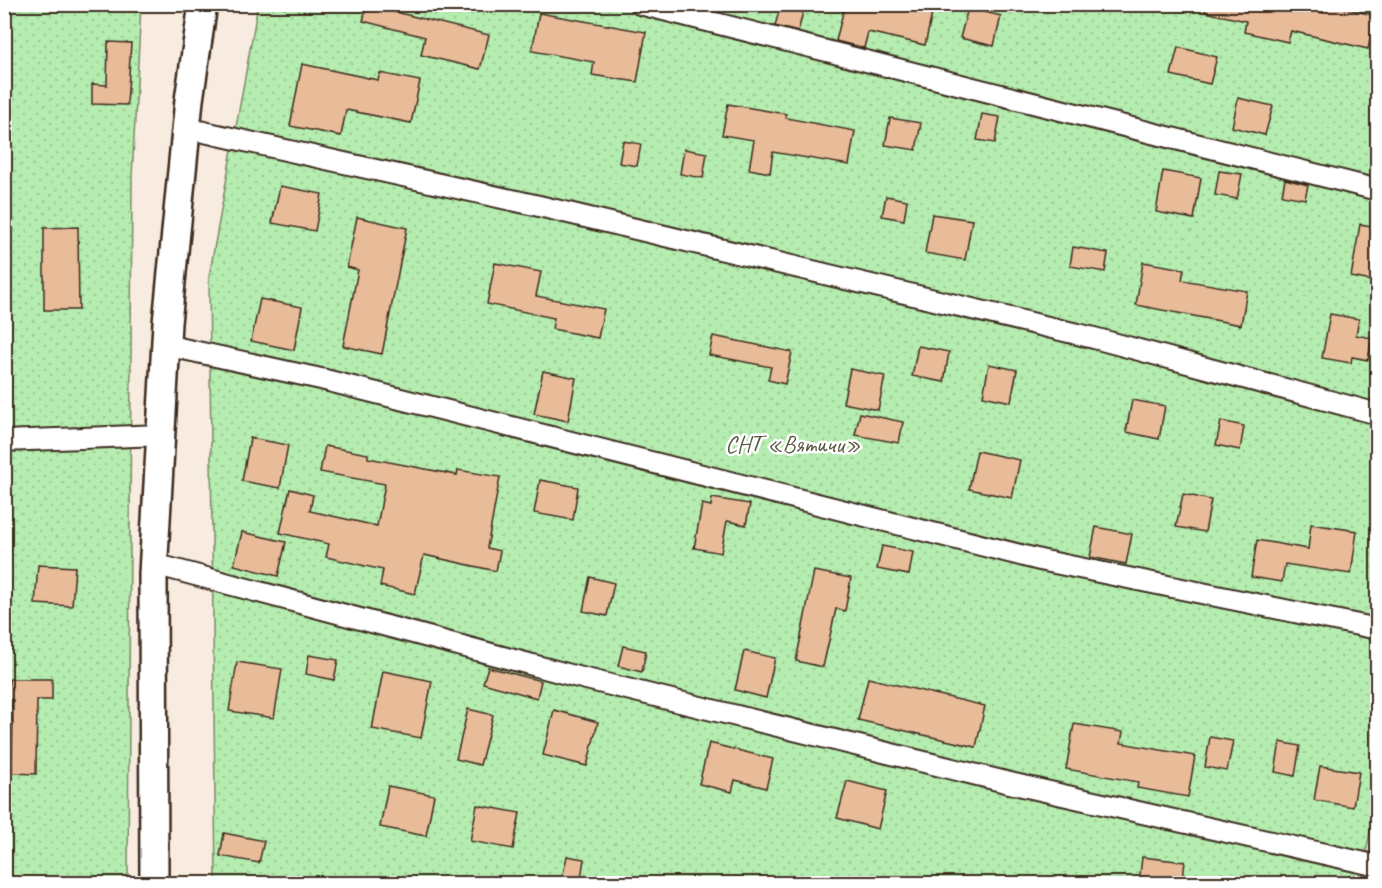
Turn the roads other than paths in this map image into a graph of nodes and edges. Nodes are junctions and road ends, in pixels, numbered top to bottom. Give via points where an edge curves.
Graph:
1 (203, 4) edge
2 (640, 4) edge
3 (186, 128) junction
4 (1377, 190) edge
5 (165, 345) junction
6 (1377, 414) edge
7 (161, 435) junction
8 (4, 441) edge
9 (154, 564) junction
10 (1377, 629) edge
11 (1377, 866) edge
12 (154, 884) edge

1 - 3 main road
2 - 4 street
3 - 5 main road
3 - 6 street via 539,206 1094,338
5 - 7 main road
5 - 10 street via 321,379 1040,560
7 - 8 street
7 - 9 main road
9 - 11 street via 589,680 1014,784
9 - 12 main road

